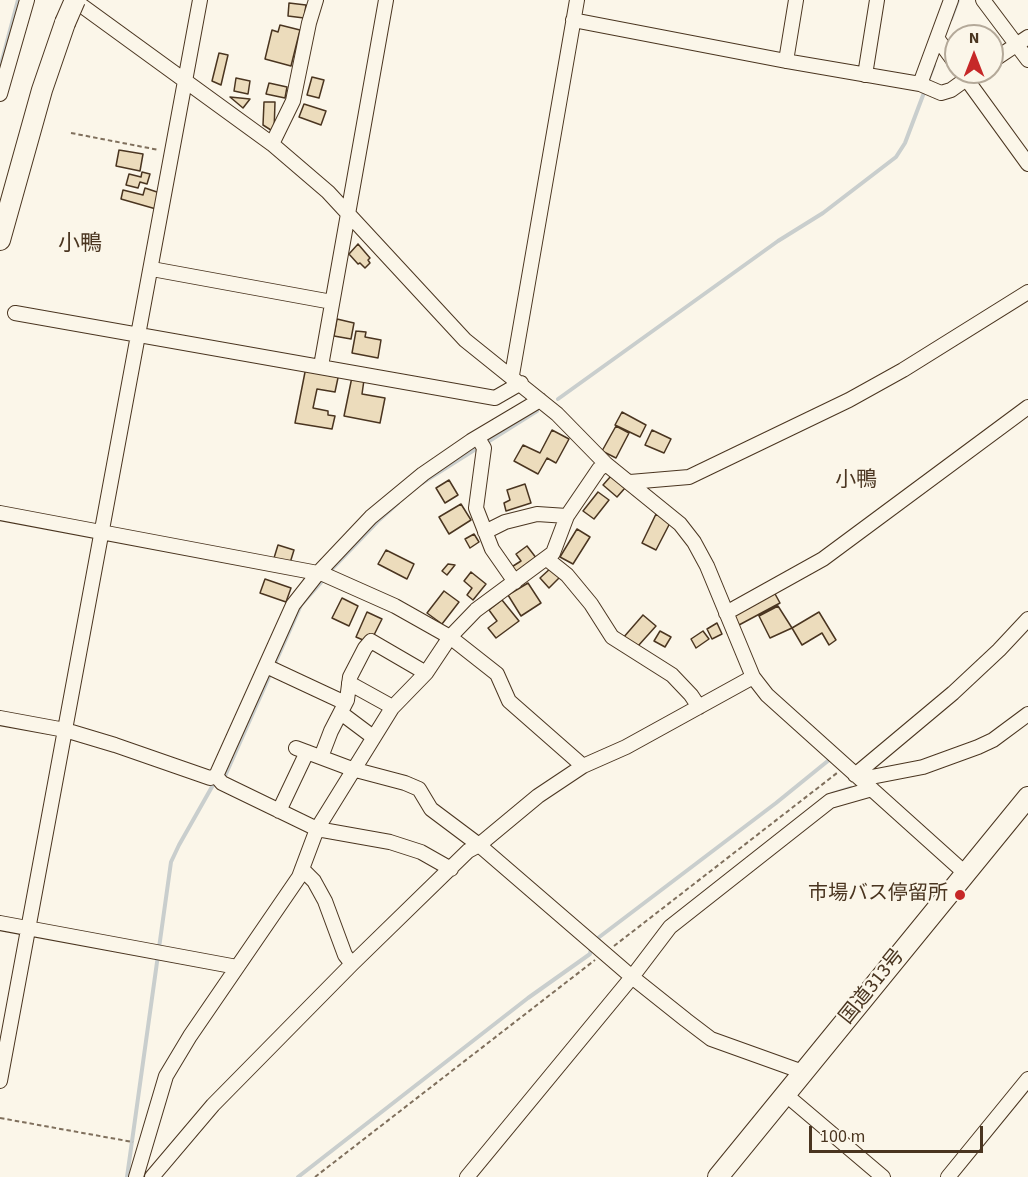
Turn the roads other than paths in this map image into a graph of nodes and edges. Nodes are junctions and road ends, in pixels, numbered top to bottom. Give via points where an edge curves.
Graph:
1 (27, 0) edge
2 (66, 0) edge
3 (74, 0) edge
4 (201, 0) edge
5 (316, 0) edge
6 (386, 0) edge
7 (577, 0) edge
8 (796, 0) edge
9 (877, 0) edge
10 (951, 0) edge
11 (983, 0) edge
12 (61, 20) junction
13 (573, 20) junction
14 (937, 38) junction
15 (1022, 41) edge
16 (944, 48) edge
17 (1004, 53) edge
18 (1028, 60) edge
19 (786, 61) junction
20 (865, 75) junction
21 (185, 82) junction
22 (920, 84) junction
23 (957, 84) edge
24 (975, 84) edge
25 (0, 94) edge
26 (272, 144) junction
27 (1027, 161) edge
28 (0, 201) edge
29 (348, 214) junction
30 (0, 240) edge
31 (152, 269) junction
32 (1028, 292) edge
33 (332, 302) junction
34 (15, 313) dead end
35 (139, 336) junction
36 (321, 366) junction
37 (516, 379) junction
38 (540, 400) junction
39 (1028, 407) edge
40 (481, 443) junction
41 (606, 464) junction
42 (630, 482) junction
43 (0, 513) edge
44 (567, 516) junction
45 (102, 531) junction
46 (485, 532) junction
47 (547, 560) junction
48 (324, 574) junction
49 (515, 582) junction
50 (726, 613) junction
51 (1028, 619) edge
52 (450, 637) junction
53 (271, 668) junction
54 (426, 673) junction
55 (753, 677) junction
56 (350, 683) junction
57 (341, 707) junction
58 (699, 707) junction
59 (392, 708) junction
60 (1028, 714) edge
61 (0, 718) edge
62 (65, 730) junction
63 (373, 737) junction
64 (321, 757) junction
65 (584, 766) junction
66 (352, 769) junction
67 (854, 774) junction
68 (219, 780) junction
69 (872, 789) junction
70 (1028, 797) edge
71 (279, 811) junction
72 (317, 829) junction
73 (479, 845) junction
74 (302, 869) junction
75 (451, 869) junction
76 (965, 873) junction
77 (0, 923) edge
78 (27, 928) junction
79 (351, 964) junction
80 (237, 967) junction
81 (628, 973) junction
82 (803, 1072) junction
83 (1028, 1079) edge
84 (0, 1081) edge
85 (785, 1094) junction
86 (136, 1177) edge
87 (152, 1177) edge
88 (467, 1177) edge
89 (718, 1177) edge
90 (883, 1177) edge
91 (948, 1177) edge

1 - 25 street
2 - 12 highway
3 - 12 highway, bridge
3 - 21 street
4 - 21 street
5 - 26 street via 293,101
6 - 29 street
7 - 13 street
8 - 19 street
9 - 20 street
10 - 14 street
11 - 15 street
12 - 28 highway via 33,87
12 - 30 highway
13 - 19 street
13 - 37 street
14 - 16 street
14 - 22 street
15 - 17 street
15 - 18 street
19 - 20 street
20 - 22 street
21 - 26 street
21 - 31 street
22 - 23 street via 941,93
24 - 27 street
26 - 29 street
29 - 33 street
29 - 37 street via 465,340
31 - 33 street
31 - 35 street
32 - 42 street via 849,400 689,477
33 - 36 street
34 - 35 street
35 - 36 street
35 - 45 street
36 - 37 street via 495,398
37 - 38 street
38 - 40 street
38 - 41 street
39 - 50 street via 823,559
40 - 46 street via 476,508
40 - 48 street via 423,474 399,493 371,517
41 - 42 street
41 - 44 street
42 - 50 street via 680,524 694,542
43 - 45 street
44 - 46 street via 537,514
44 - 47 street
45 - 48 street
45 - 62 street
46 - 49 street
47 - 49 street
47 - 58 street via 567,575 612,637 672,675
48 - 52 street via 395,606
48 - 53 street via 293,605
49 - 52 street via 476,610
50 - 55 street
51 - 67 street via 953,693
52 - 54 street
52 - 65 street via 497,674 509,701
53 - 57 street
53 - 68 street
54 - 56 street via 371,641
54 - 59 street
55 - 58 street
55 - 67 street via 767,695
56 - 57 street via 347,700
56 - 59 street
57 - 63 street
57 - 64 street
58 - 65 street
59 - 63 street
60 - 67 street via 993,740 923,767
61 - 62 street
62 - 68 street
62 - 78 street
63 - 66 street
64 - 66 street
64 - 71 street via 301,750
65 - 73 street via 538,795
66 - 72 street
66 - 73 street via 419,789 431,809
67 - 69 street
68 - 71 street
69 - 76 street
69 - 81 street via 830,801 670,927
70 - 76 highway, 国道313号
71 - 72 street
72 - 74 street
72 - 75 street via 390,842 421,852
73 - 75 street
73 - 81 street
74 - 79 street via 325,901
74 - 80 street
75 - 79 street
76 - 82 highway, 国道313号
77 - 78 street
78 - 80 street
78 - 84 street
79 - 87 street via 213,1105
80 - 86 street via 166,1076
81 - 82 street via 711,1038
81 - 88 street
82 - 85 highway, 国道313号
83 - 91 street
85 - 89 highway, 国道313号
85 - 90 street

